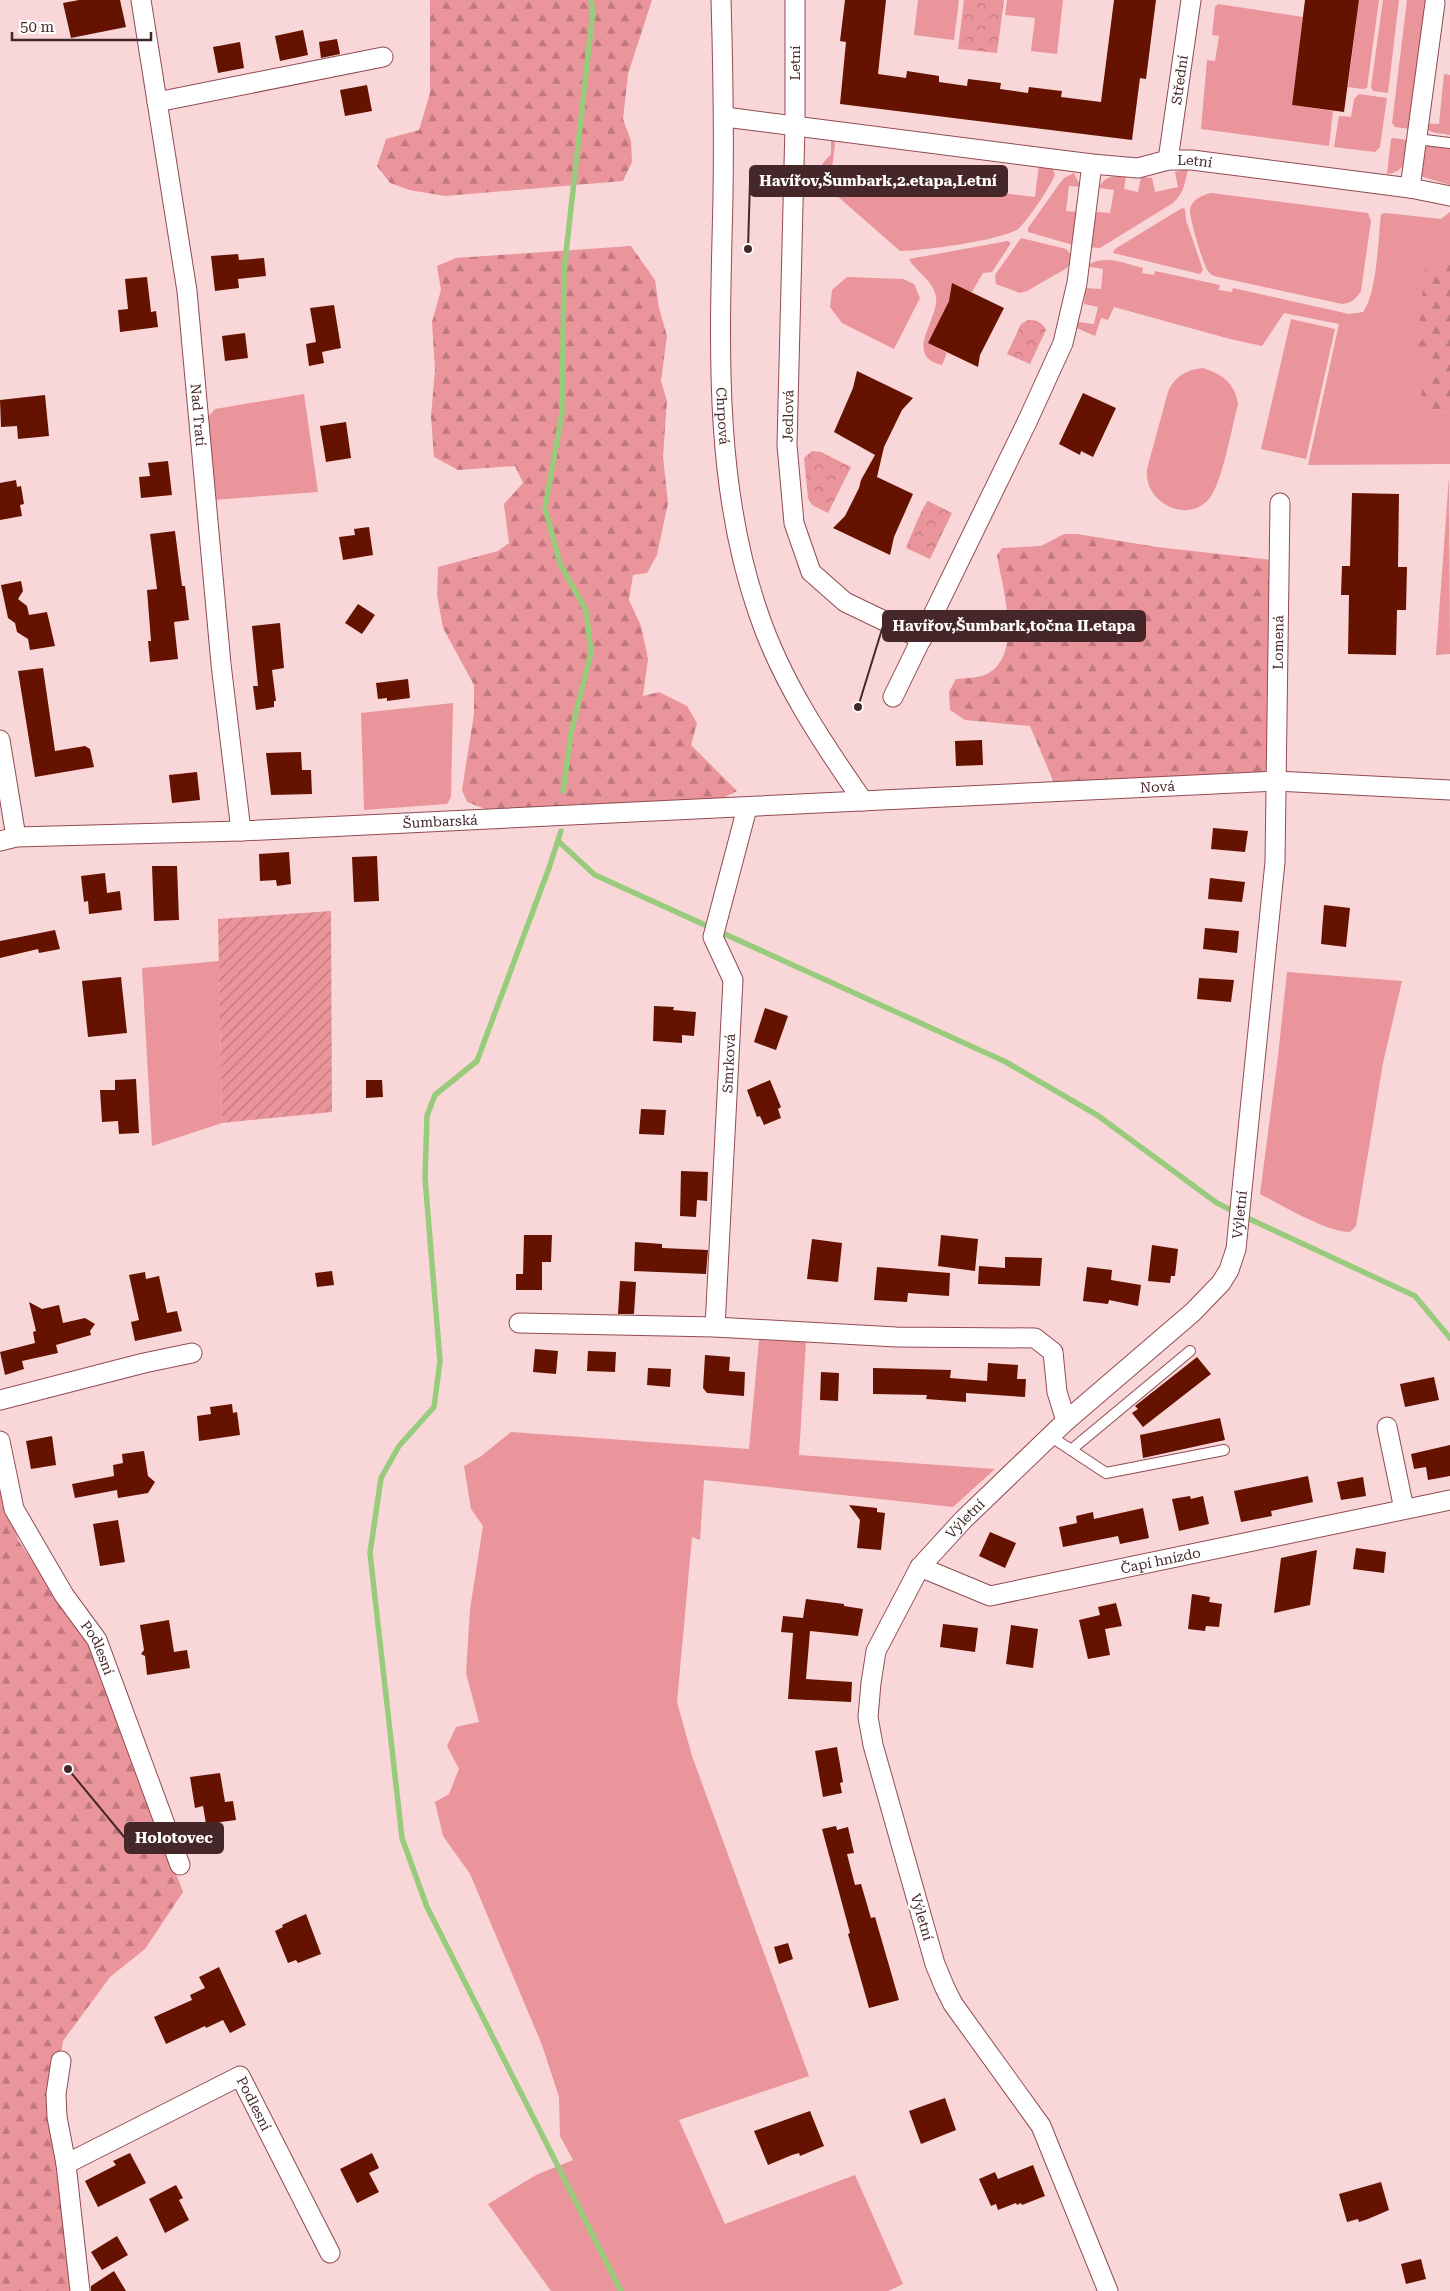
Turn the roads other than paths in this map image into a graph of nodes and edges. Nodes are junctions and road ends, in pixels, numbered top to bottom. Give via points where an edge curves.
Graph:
1 (141, 0) edge
2 (722, 0) edge
3 (795, 0) edge
4 (1191, 0) edge
5 (1435, 2) dead end
6 (383, 57) dead end
7 (157, 102) junction
8 (725, 117) junction
9 (795, 126) junction
10 (1417, 139) junction
11 (1450, 143) edge
12 (1168, 160) junction
13 (1092, 164) junction
14 (1410, 188) junction
15 (1450, 196) edge
16 (1280, 503) dead end
17 (922, 639) junction
18 (893, 697) dead end
19 (0, 740) edge
20 (1276, 781) junction
21 (1450, 790) edge
22 (864, 801) junction
23 (747, 808) junction
24 (241, 831) junction
25 (8, 839) edge
26 (519, 1323) dead end
27 (715, 1327) junction
28 (1190, 1351) dead end
29 (192, 1353) dead end
30 (0, 1400) edge
31 (1066, 1421) junction
32 (1387, 1427) dead end
33 (1050, 1436) junction
34 (0, 1441) edge
35 (1071, 1450) junction
36 (1224, 1450) dead end
37 (1450, 1500) edge
38 (1404, 1509) junction
39 (920, 1567) junction
40 (180, 1865) dead end
41 (61, 2061) dead end
42 (66, 2164) junction
43 (330, 2253) dead end
44 (80, 2291) edge
45 (1108, 2291) edge

1 - 7 street, Nad Tratí
2 - 8 street, Chrpová
3 - 9 street, Letní
4 - 12 street, Střední
5 - 10 street
6 - 7 street
7 - 24 street, Nad Tratí via 187,291 221,664
8 - 9 street, Letní
8 - 22 street, Chrpová via 721,297 723,419 735,527 755,604 774,654 799,704
9 - 13 street, Letní
9 - 17 street, Jedlová via 787,445 794,523 811,572 845,602
10 - 11 lane
10 - 14 street
12 - 13 street, Letní via 1138,168
12 - 14 street, Letní via 1192,160
13 - 17 street via 1078,283 1063,343
14 - 15 street, Letní
16 - 20 street, Lomená
17 - 18 street
19 - 25 street, Šumbarská
20 - 21 street, Nová
20 - 22 street, Nová
20 - 31 street, Výletní via 1275,862 1236,1249 1222,1283 1193,1312
22 - 23 street, Šumbarská
23 - 24 street, Šumbarská
23 - 27 street, Smrková via 713,937 733,980
24 - 25 street, Šumbarská
26 - 27 street
27 - 31 street via 896,1337 1035,1338 1053,1352 1057,1392
28 - 35 lane
29 - 30 street via 144,1362
31 - 33 street, Výletní
32 - 38 street
33 - 35 lane
33 - 39 street, Výletní via 963,1520
34 - 40 street, Podlesní via 14,1509 64,1595 97,1640
35 - 36 lane via 1106,1473
37 - 38 street, Čapí hnízdo
38 - 39 street, Čapí hnízdo via 990,1596
39 - 45 street, Výletní via 876,1651 868,1717 873,1745 935,1964 945,1988 1040,2126
41 - 42 street via 56,2094
42 - 43 street, Podlesní via 240,2076
42 - 44 street

